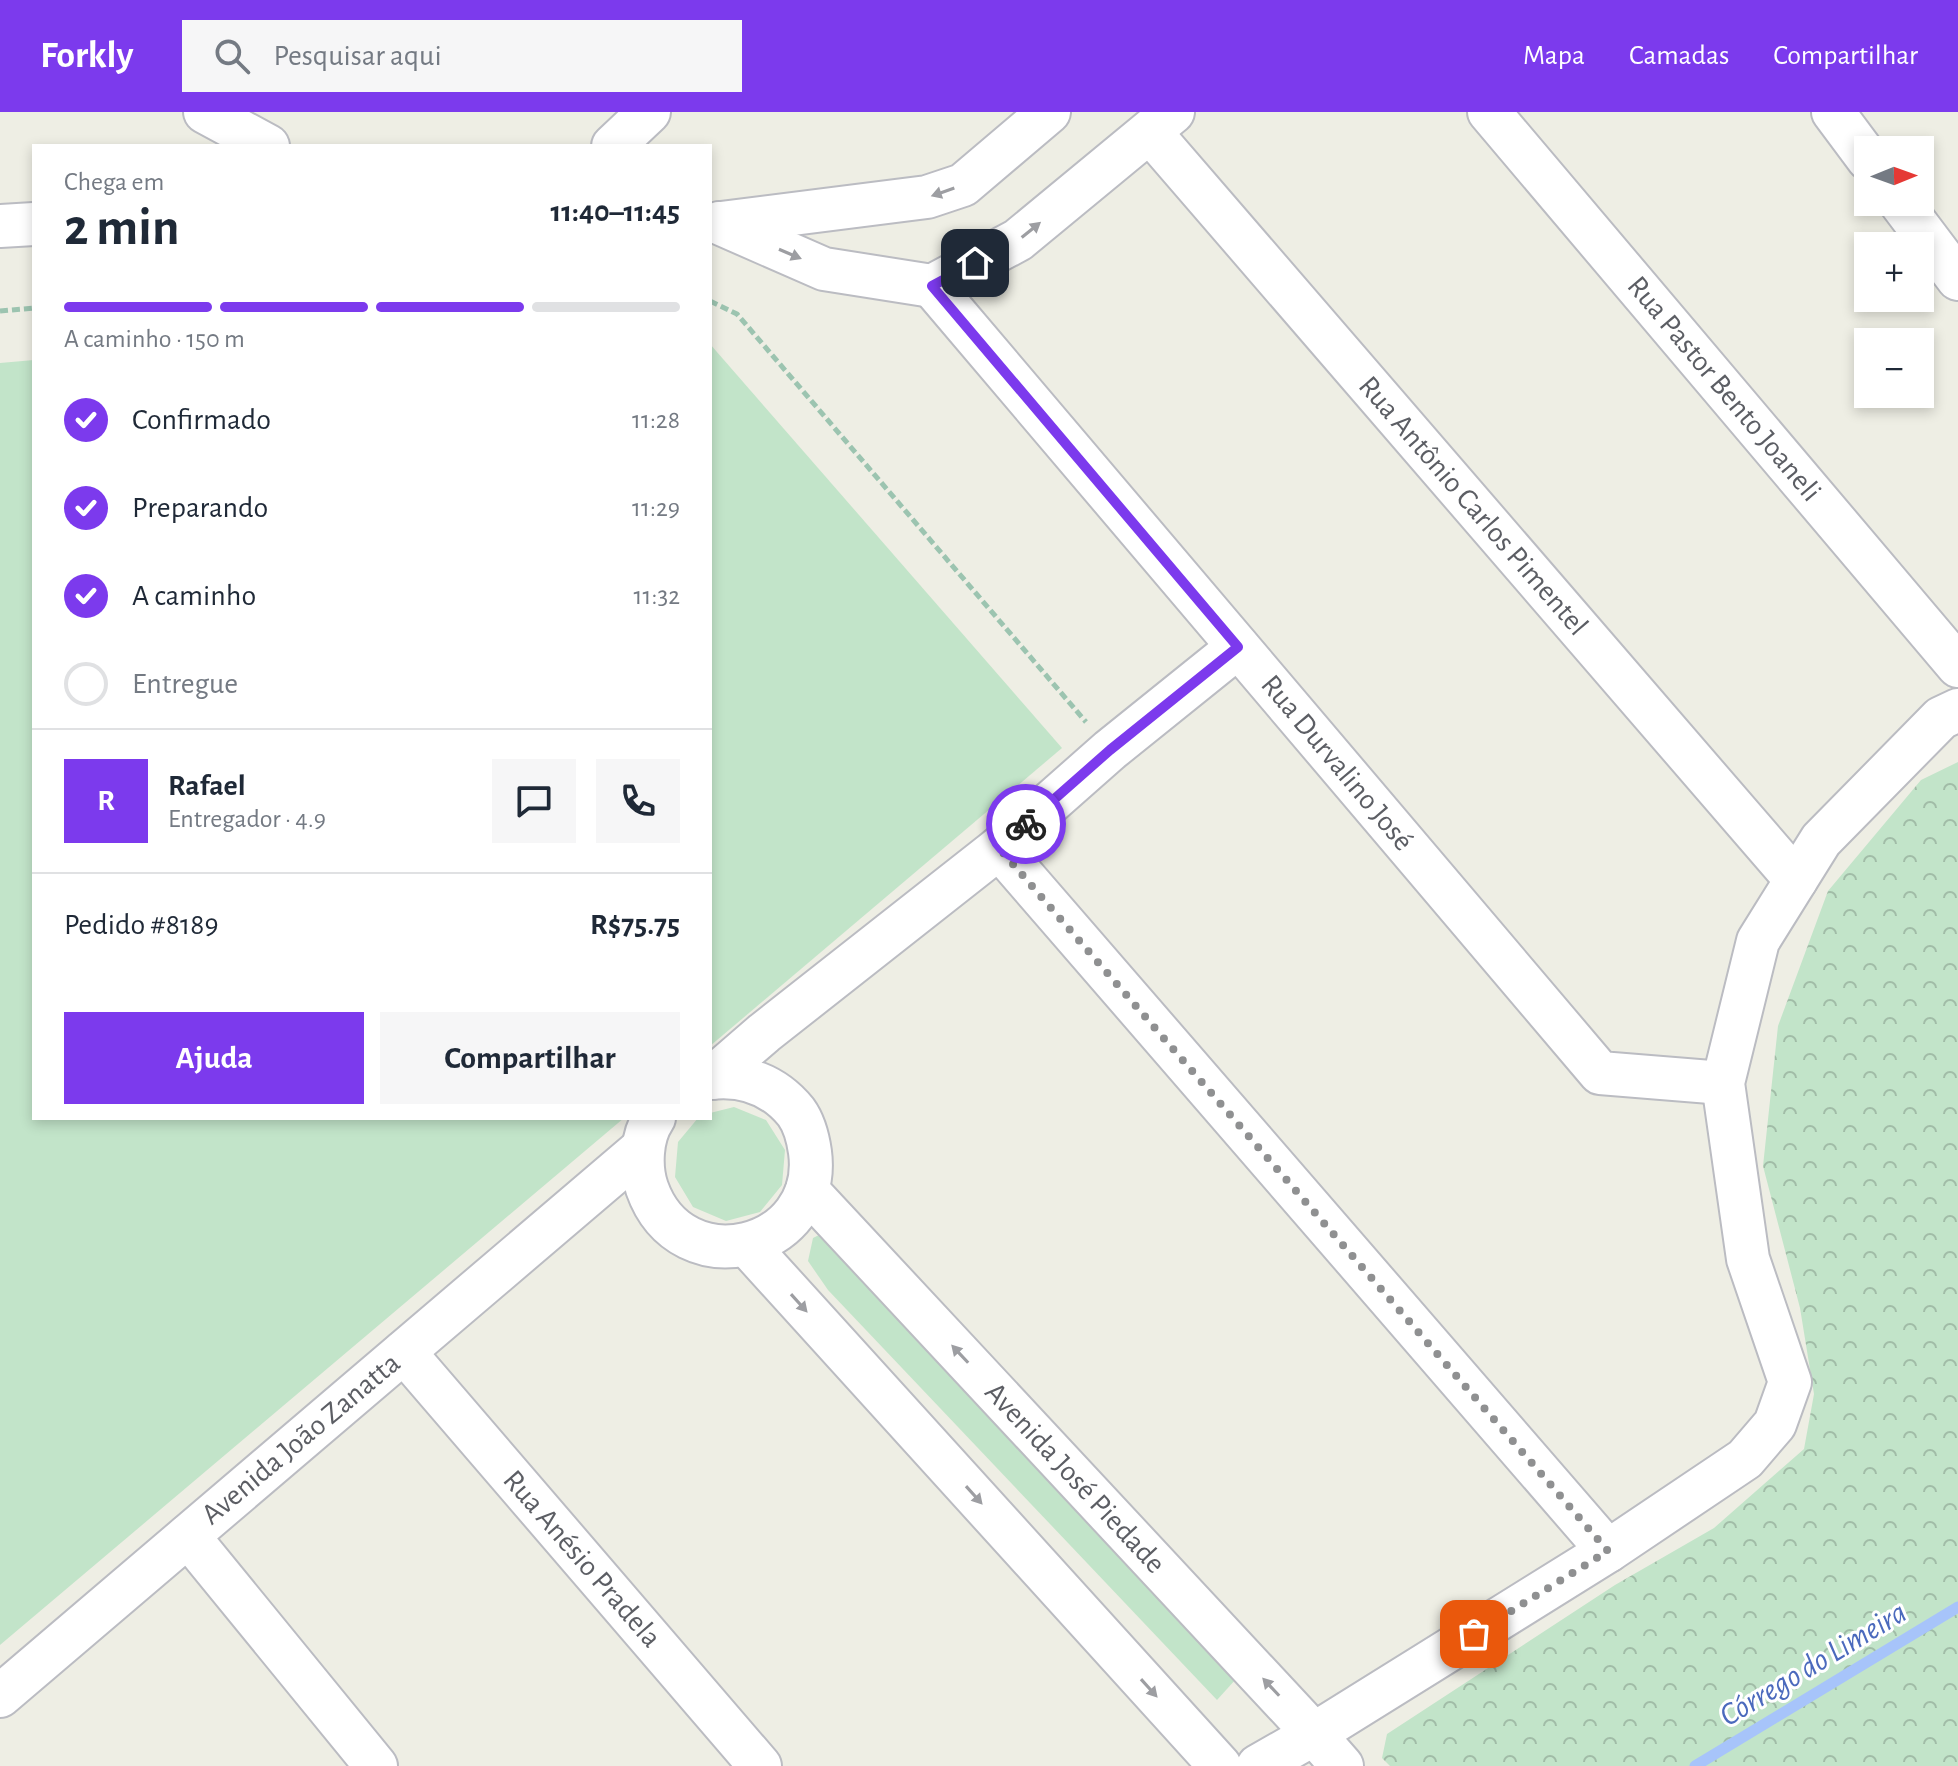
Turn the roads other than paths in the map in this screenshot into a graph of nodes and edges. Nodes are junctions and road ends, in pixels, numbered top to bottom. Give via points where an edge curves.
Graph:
1 (205, 112) edge
2 (649, 112) edge
3 (1049, 112) edge
4 (1489, 112) edge
5 (1833, 112) edge
6 (1162, 122) edge
7 (1854, 140) edge
8 (264, 144) edge
9 (615, 144) edge
10 (1911, 216) edge
11 (714, 223) edge
12 (32, 224) edge
13 (0, 226) edge
14 (1958, 279) edge
15 (932, 286) junction
16 (1238, 647) junction
17 (1958, 666) edge
18 (1958, 710) edge
19 (999, 848) junction
20 (1796, 880) junction
21 (764, 1033) junction
22 (712, 1077) edge
23 (712, 1078) edge
24 (759, 1083) junction
25 (1723, 1083) junction
26 (649, 1133) edge
27 (603, 1182) junction
28 (807, 1190) junction
29 (652, 1202) junction
30 (747, 1245) junction
31 (404, 1352) junction
32 (188, 1536) junction
33 (1608, 1551) junction
34 (0, 1696) edge
35 (1314, 1734) junction
36 (376, 1766) edge
37 (760, 1766) edge
38 (1220, 1766) edge
39 (1258, 1766) edge
40 (1342, 1766) edge

1 - 8 street
2 - 9 street
3 -> 11 street via 963,185 927,197
4 - 17 street, Rua Pastor Bento Joaneli
5 - 7 street
15 -> 6 street via 1018,240
6 - 20 street, Rua Antônio Carlos Pimentel
10 - 14 street
11 -> 15 street via 824,269
12 - 13 street
15 - 16 street, Rua Durvalino José
16 - 19 street
16 - 25 street, Rua Durvalino José via 1600,1073
18 - 20 street via 1941,718 1821,840
19 - 21 street
19 - 33 street
20 - 25 street via 1758,941
21 - 22 street
21 - 24 street
23 - 24 street
24 - 28 street via 782,1096 809,1139 812,1165
25 - 33 street via 1748,1259 1790,1382 1775,1424 1745,1459
26 - 27 street, Avenida João Zanatta
26 - 29 street via 643,1176
27 - 29 street
27 - 31 street, Avenida João Zanatta
28 - 30 street via 793,1215 772,1234
35 -> 28 street, Avenida José Piedade
29 - 30 street via 669,1224 692,1240 719,1247
30 -> 38 street
31 - 32 street, Avenida João Zanatta
31 - 37 street, Rua Anésio Pradela
32 - 34 street, Avenida João Zanatta
32 - 36 street
33 - 35 street
35 - 39 street
35 - 40 street, Avenida José Piedade

